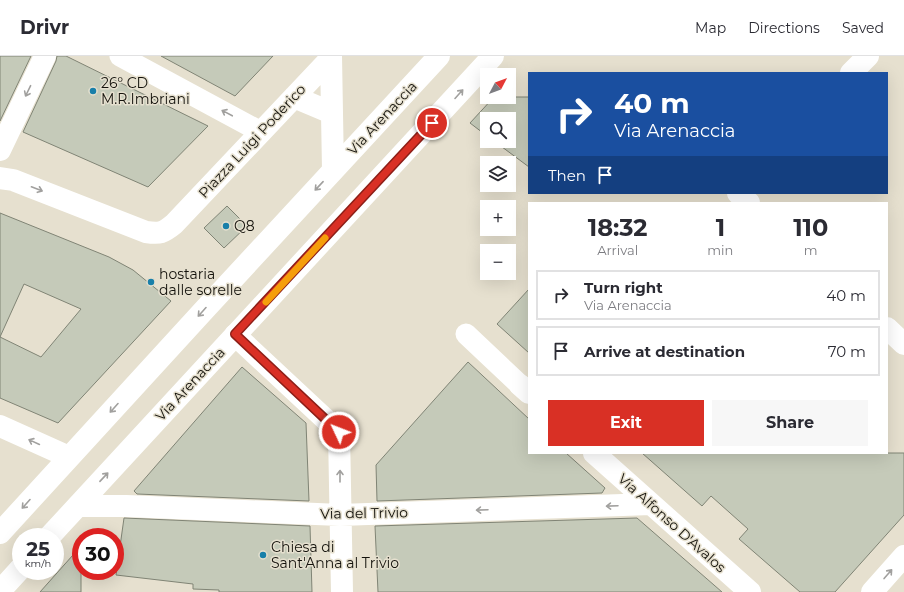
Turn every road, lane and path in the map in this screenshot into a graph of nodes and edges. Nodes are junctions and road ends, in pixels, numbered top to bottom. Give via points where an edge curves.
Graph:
1 (45, 56) edge
2 (120, 56) edge
3 (439, 56) edge
4 (493, 56) edge
5 (868, 56) edge
6 (331, 57) edge
7 (852, 72) edge
8 (294, 97) junction
9 (332, 113) junction
10 (261, 132) junction
11 (0, 150) edge
12 (334, 170) junction
13 (0, 178) edge
14 (739, 194) edge
15 (748, 202) edge
16 (888, 329) edge
17 (235, 334) junction
18 (470, 338) dead end
19 (904, 344) edge
20 (524, 389) edge
21 (0, 426) edge
22 (595, 454) edge
23 (69, 458) junction
24 (651, 504) junction
25 (78, 506) junction
26 (340, 515) junction
27 (58, 528) edge
28 (0, 533) edge
29 (904, 556) edge
30 (12, 578) edge
31 (0, 591) edge
32 (342, 592) edge
33 (750, 592) edge
34 (872, 592) edge

1 -> 11 street
10 -> 2 street
3 - 12 street, Via Arenaccia
17 -> 4 street, Via Arenaccia
5 - 7 street
6 - 8 street, Piazza Luigi Poderico
6 - 9 street
8 - 9 street
8 - 10 street, Piazza Luigi Poderico
9 - 12 street
13 -> 10 street, Piazza Luigi Poderico via 13,180 146,232 164,232
12 -> 23 street, Via Arenaccia
14 - 15 street
16 - 19 street
25 -> 17 street, Via Arenaccia
26 -> 17 street via 339,432
18 - 20 street
23 -> 21 street
22 - 24 street, Via Alfonso D'Avalos
23 -> 28 street, Via Arenaccia
24 -> 26 street, Via del Trivio
24 - 33 street, Via Alfonso D'Avalos
25 - 26 street, Via del Trivio
25 - 27 street, Via Arenaccia
26 - 32 street
34 -> 29 street
30 - 31 street

